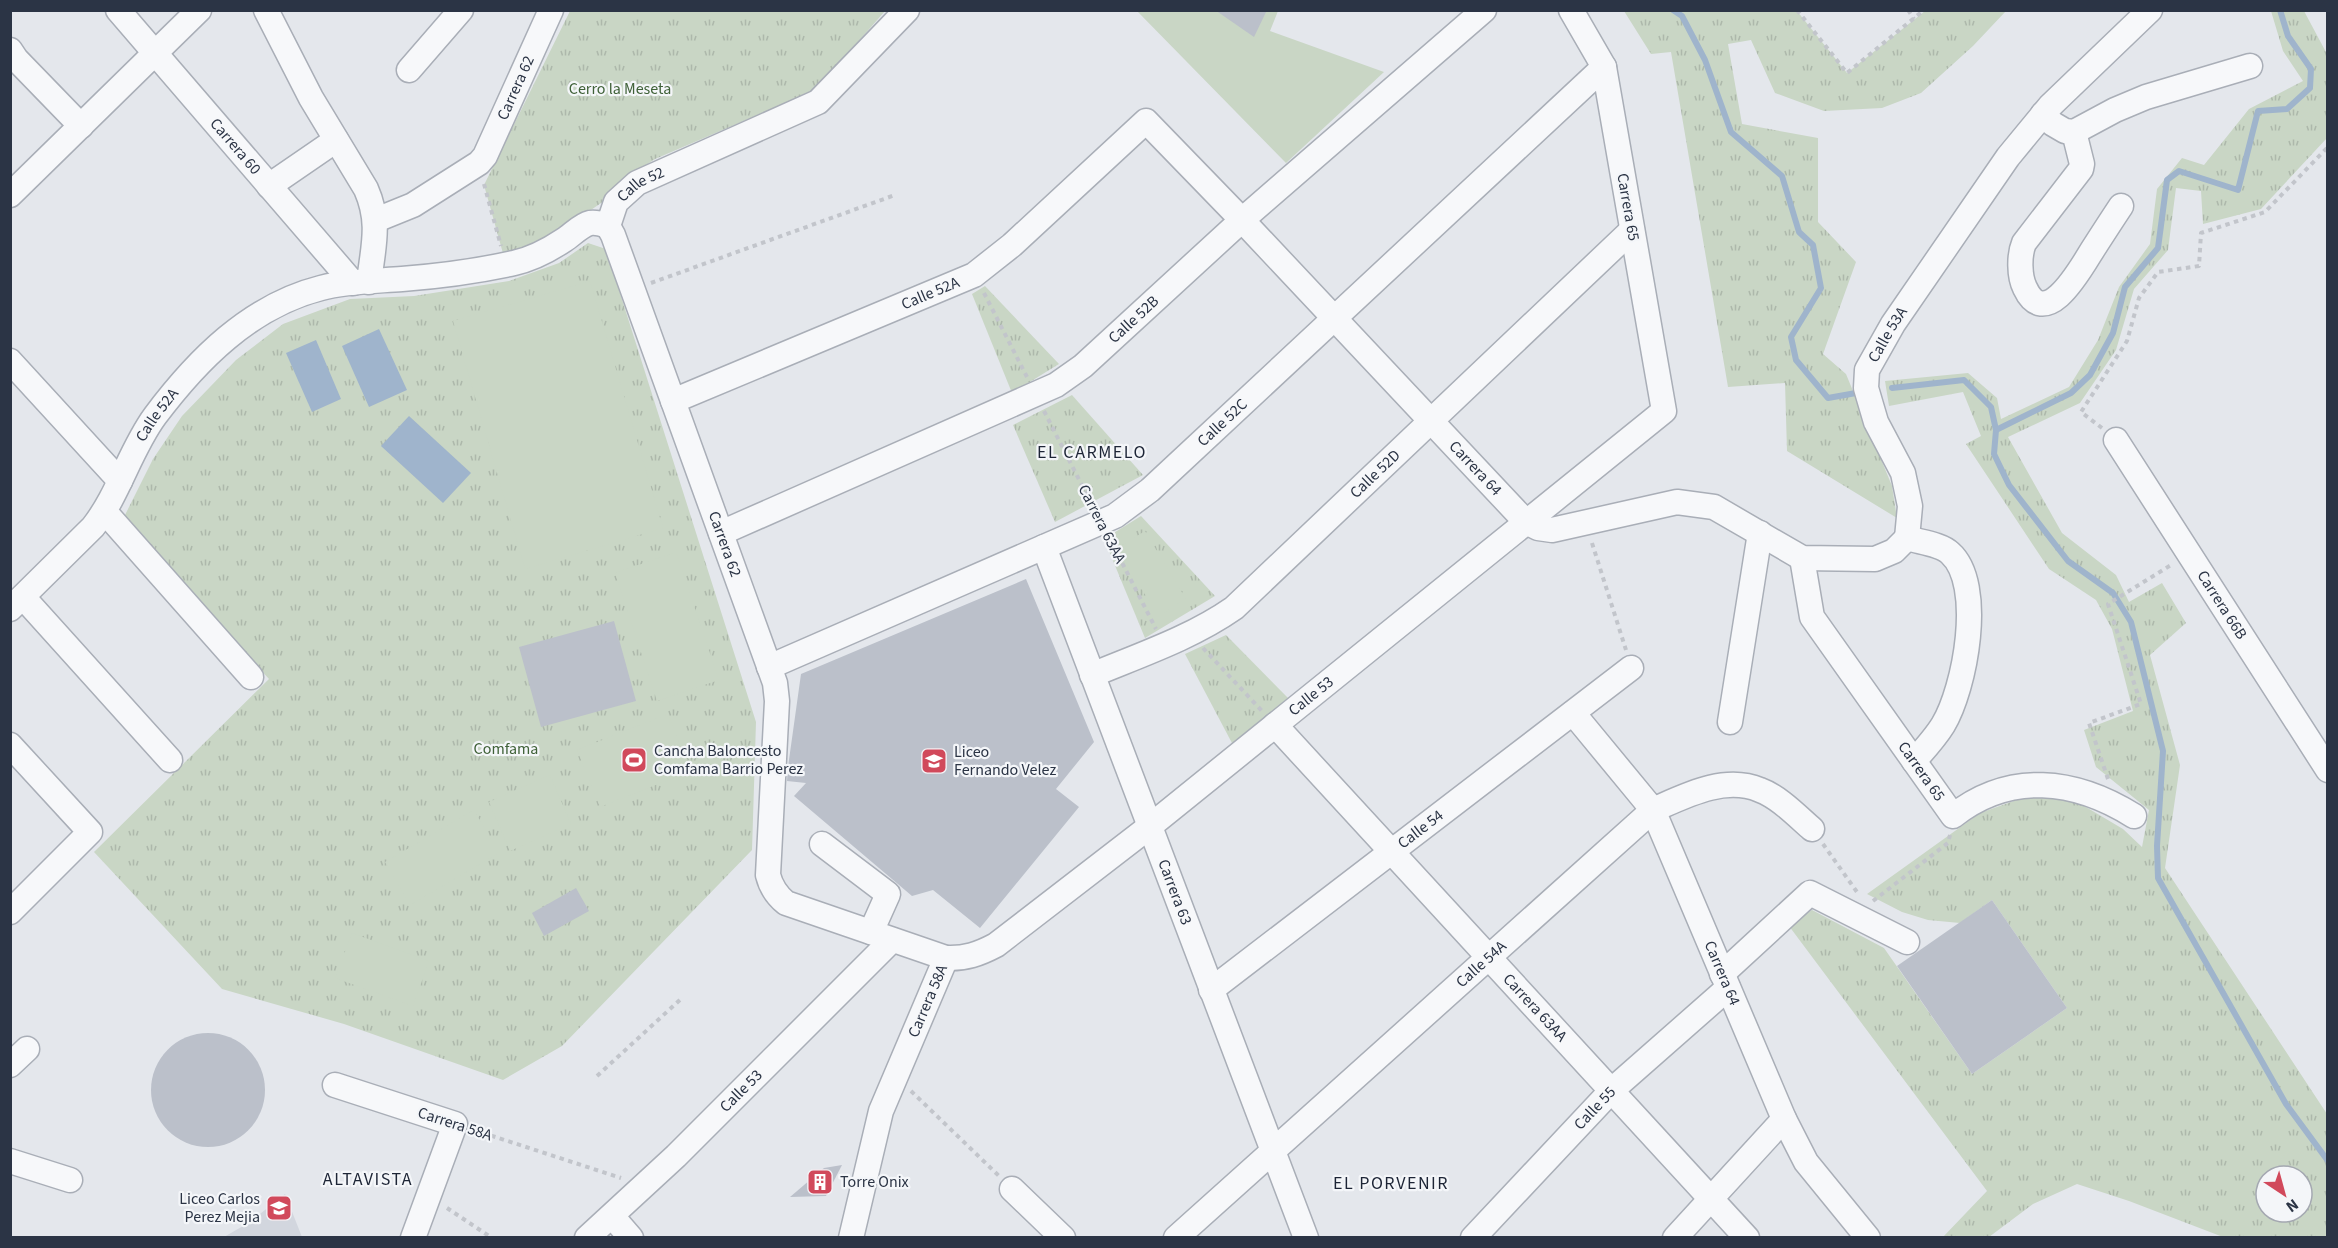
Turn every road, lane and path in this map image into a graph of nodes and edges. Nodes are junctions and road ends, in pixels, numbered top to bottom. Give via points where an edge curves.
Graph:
1 (118, 10) edge
2 (200, 10) edge
3 (266, 10) edge
4 (461, 10) edge
5 (551, 10) edge
6 (907, 10) edge
7 (1484, 10) edge
8 (1571, 10) edge
9 (1797, 10) edge
10 (1908, 10) edge
11 (1924, 10) edge
12 (2150, 10) edge
13 (1914, 19) junction
14 (154, 54) junction
15 (12, 57) edge
16 (2250, 66) dead end
17 (1604, 67) junction
18 (409, 70) dead end
19 (2043, 114) junction
20 (1146, 121) joint
21 (81, 126) junction
22 (2074, 132) junction
23 (336, 140) junction
24 (2328, 147) edge
25 (479, 164) junction
26 (269, 186) junction
27 (10, 195) edge
28 (895, 195) dead end
29 (2121, 206) dead end
30 (376, 220) junction
31 (1242, 220) junction
32 (608, 226) junction
33 (1632, 230) junction
34 (506, 264) junction
35 (974, 274) junction
36 (361, 282) junction
37 (633, 289) junction
38 (1335, 318) junction
39 (10, 361) edge
40 (1036, 396) junction
41 (673, 401) junction
42 (1664, 411) joint
43 (1431, 421) junction
44 (2116, 440) joint
45 (120, 481) junction
46 (105, 512) junction
47 (1101, 522) junction
48 (1526, 522) junction
49 (1586, 522) junction
50 (721, 533) junction
51 (1760, 533) junction
52 (1907, 538) junction
53 (1044, 547) junction
54 (2189, 553) junction
55 (1802, 558) junction
56 (17, 603) edge
57 (1191, 634) junction
58 (1164, 645) junction
59 (769, 667) junction
60 (1631, 668) joint
61 (1092, 675) junction
62 (251, 678) dead end
63 (1573, 713) junction
64 (1730, 722) dead end
65 (1275, 725) junction
66 (10, 746) edge
67 (170, 760) dead end
68 (1914, 761) junction
69 (2328, 770) edge
70 (1653, 810) junction
71 (2125, 811) joint
72 (1953, 816) junction
73 (1149, 827) junction
74 (1812, 829) joint
75 (822, 844) dead end
76 (1392, 852) junction
77 (768, 875) joint
78 (1860, 896) dead end
79 (10, 912) edge
80 (1885, 931) junction
81 (882, 936) junction
82 (1907, 942) dead end
83 (1489, 957) junction
84 (946, 958) junction
85 (1725, 981) junction
86 (1211, 990) junction
87 (682, 998) dead end
88 (597, 1076) dead end
89 (896, 1077) junction
90 (334, 1085) dead end
91 (1612, 1090) junction
92 (1784, 1119) junction
93 (455, 1124) junction
94 (1273, 1151) junction
95 (10, 1161) edge
96 (70, 1180) dead end
97 (644, 1185) junction
98 (1012, 1188) joint
99 (428, 1196) junction
100 (1711, 1198) junction
101 (612, 1216) junction
102 (413, 1238) edge
103 (492, 1238) edge
104 (587, 1238) edge
105 (631, 1238) edge
106 (851, 1238) edge
107 (1063, 1238) edge
108 (1176, 1238) edge
109 (1306, 1238) edge
110 (1473, 1238) edge
111 (1675, 1238) edge
112 (1747, 1238) edge
113 (1868, 1238) edge

1 - 14 street, Carrera 60
2 - 14 street
3 - 23 street
4 - 18 street
5 - 25 street, Carrera 62
6 - 32 street, Calle 52 via 818,102 637,183 616,202
7 - 31 street, Calle 52B
8 - 17 street, Carrera 65
9 - 13 path via 1847,73
10 - 13 path
11 - 13 path
12 - 19 street, Calle 53A
14 - 21 street
14 - 26 street, Carrera 60
15 - 21 street
16 - 22 street via 2146,97
17 - 33 street, Carrera 65
17 - 38 street, Calle 52C
19 - 22 street via 2065,131
19 - 52 street, Calle 53A via 2008,157 1893,324 1867,370 1866,388 1876,422 1903,473 1910,506
20 - 31 street, Carrera 64
20 - 35 street, Calle 52A via 1012,245
21 - 27 street
22 - 29 street via 2081,169 2020,252 2022,283 2034,302 2049,303 2061,295
23 - 26 street
23 - 30 street via 366,189
24 - 44 path via 2265,212 2201,233 2199,266 2158,272 2145,289 2127,341 2081,412
25 - 30 street via 412,205
25 - 34 path
26 - 36 street, Carrera 60
28 - 37 path
30 - 36 street
31 - 38 street, Carrera 64
31 - 40 street, Calle 52B via 1083,366
32 - 34 street, Calle 52 via 589,223 534,257
32 - 37 street, Carrera 62
33 - 42 street, Carrera 65
33 - 43 street, Calle 52D
34 - 36 street, Calle 52 via 429,277
35 - 40 path, Carrera 63AA
35 - 41 street, Calle 52A
36 - 45 street, Calle 52A via 290,298 224,339 197,364 150,423
37 - 41 street, Carrera 62
38 - 43 street, Carrera 64
38 - 47 street, Calle 52C via 1150,490
39 - 45 street
40 - 47 path, Carrera 63AA
40 - 50 street, Calle 52B
41 - 50 street, Carrera 62
42 - 48 street, Calle 53
43 - 48 street, Carrera 64
43 - 57 street, Calle 52D via 1234,608
44 - 54 street, Carrera 66B
45 - 46 street, Calle 52A
46 - 56 street, Calle 52A
46 - 62 street
47 - 53 street, Calle 52C
47 - 58 path, Carrera 63AA
48 - 49 street via 1552,530
48 - 65 street, Calle 53
49 - 51 street via 1657,505 1695,503 1714,507
49 - 60 path
50 - 59 street, Carrera 62
51 - 55 street
51 - 64 street
52 - 55 street via 1894,552 1875,559
52 - 68 street via 1948,550 1967,581 1968,644 1963,674 1944,724
53 - 59 street, Calle 52C
53 - 61 street, Carrera 63
54 - 69 street, Carrera 66B
54 - 71 path via 2108,604 2141,704 2089,723
55 - 68 street, Carrera 65 via 1812,617
56 - 67 street
57 - 58 street, Calle 52D
57 - 65 path
58 - 61 street, Calle 52D
59 - 77 street, Carrera 62 via 777,701
60 - 63 street, Calle 54
61 - 73 street, Carrera 63
63 - 70 street, Carrera 64
63 - 76 street, Calle 54
65 - 73 street, Calle 53
65 - 76 street, Carrera 63AA
66 - 79 street via 90,832
68 - 72 street, Carrera 65
70 - 74 street, Calle 54A via 1694,792 1739,784 1761,790
70 - 83 street, Calle 54A
70 - 85 street, Carrera 64
71 - 72 street, Carrera 65 via 2069,788 2039,785 1999,790 1970,802
72 - 80 path via 1948,843 1867,905
73 - 84 street, Calle 53 via 996,945 962,959
73 - 86 street, Carrera 63
74 - 78 path
75 - 81 street via 888,894
76 - 83 street, Carrera 63AA
76 - 86 street, Calle 54
77 - 81 street, Carrera 58A via 774,891 786,903
80 - 82 street, Calle 55
80 - 85 street, Calle 55 via 1810,892
81 - 84 street, Carrera 58A
81 - 97 street, Calle 53 via 676,1156
83 - 91 street, Carrera 63AA
83 - 94 street, Calle 54A
84 - 89 street, Carrera 58A
85 - 91 street, Calle 55
85 - 92 street, Carrera 64
86 - 94 street, Carrera 63
87 - 88 path
89 - 98 path
89 - 106 street, Carrera 58A via 874,1135
90 - 93 street, Carrera 58A
91 - 100 street, Carrera 63AA
91 - 110 street, Calle 55
92 - 100 street
92 - 113 street, Carrera 64 via 1806,1162
93 - 97 path, Carrera 58A
93 - 99 street
94 - 108 street, Calle 54A
94 - 109 street, Carrera 63
95 - 96 street
97 - 101 street, Calle 53
98 - 107 street
99 - 102 street
99 - 103 path
100 - 111 street
100 - 112 street, Carrera 63AA
101 - 104 street, Calle 53
101 - 105 street

